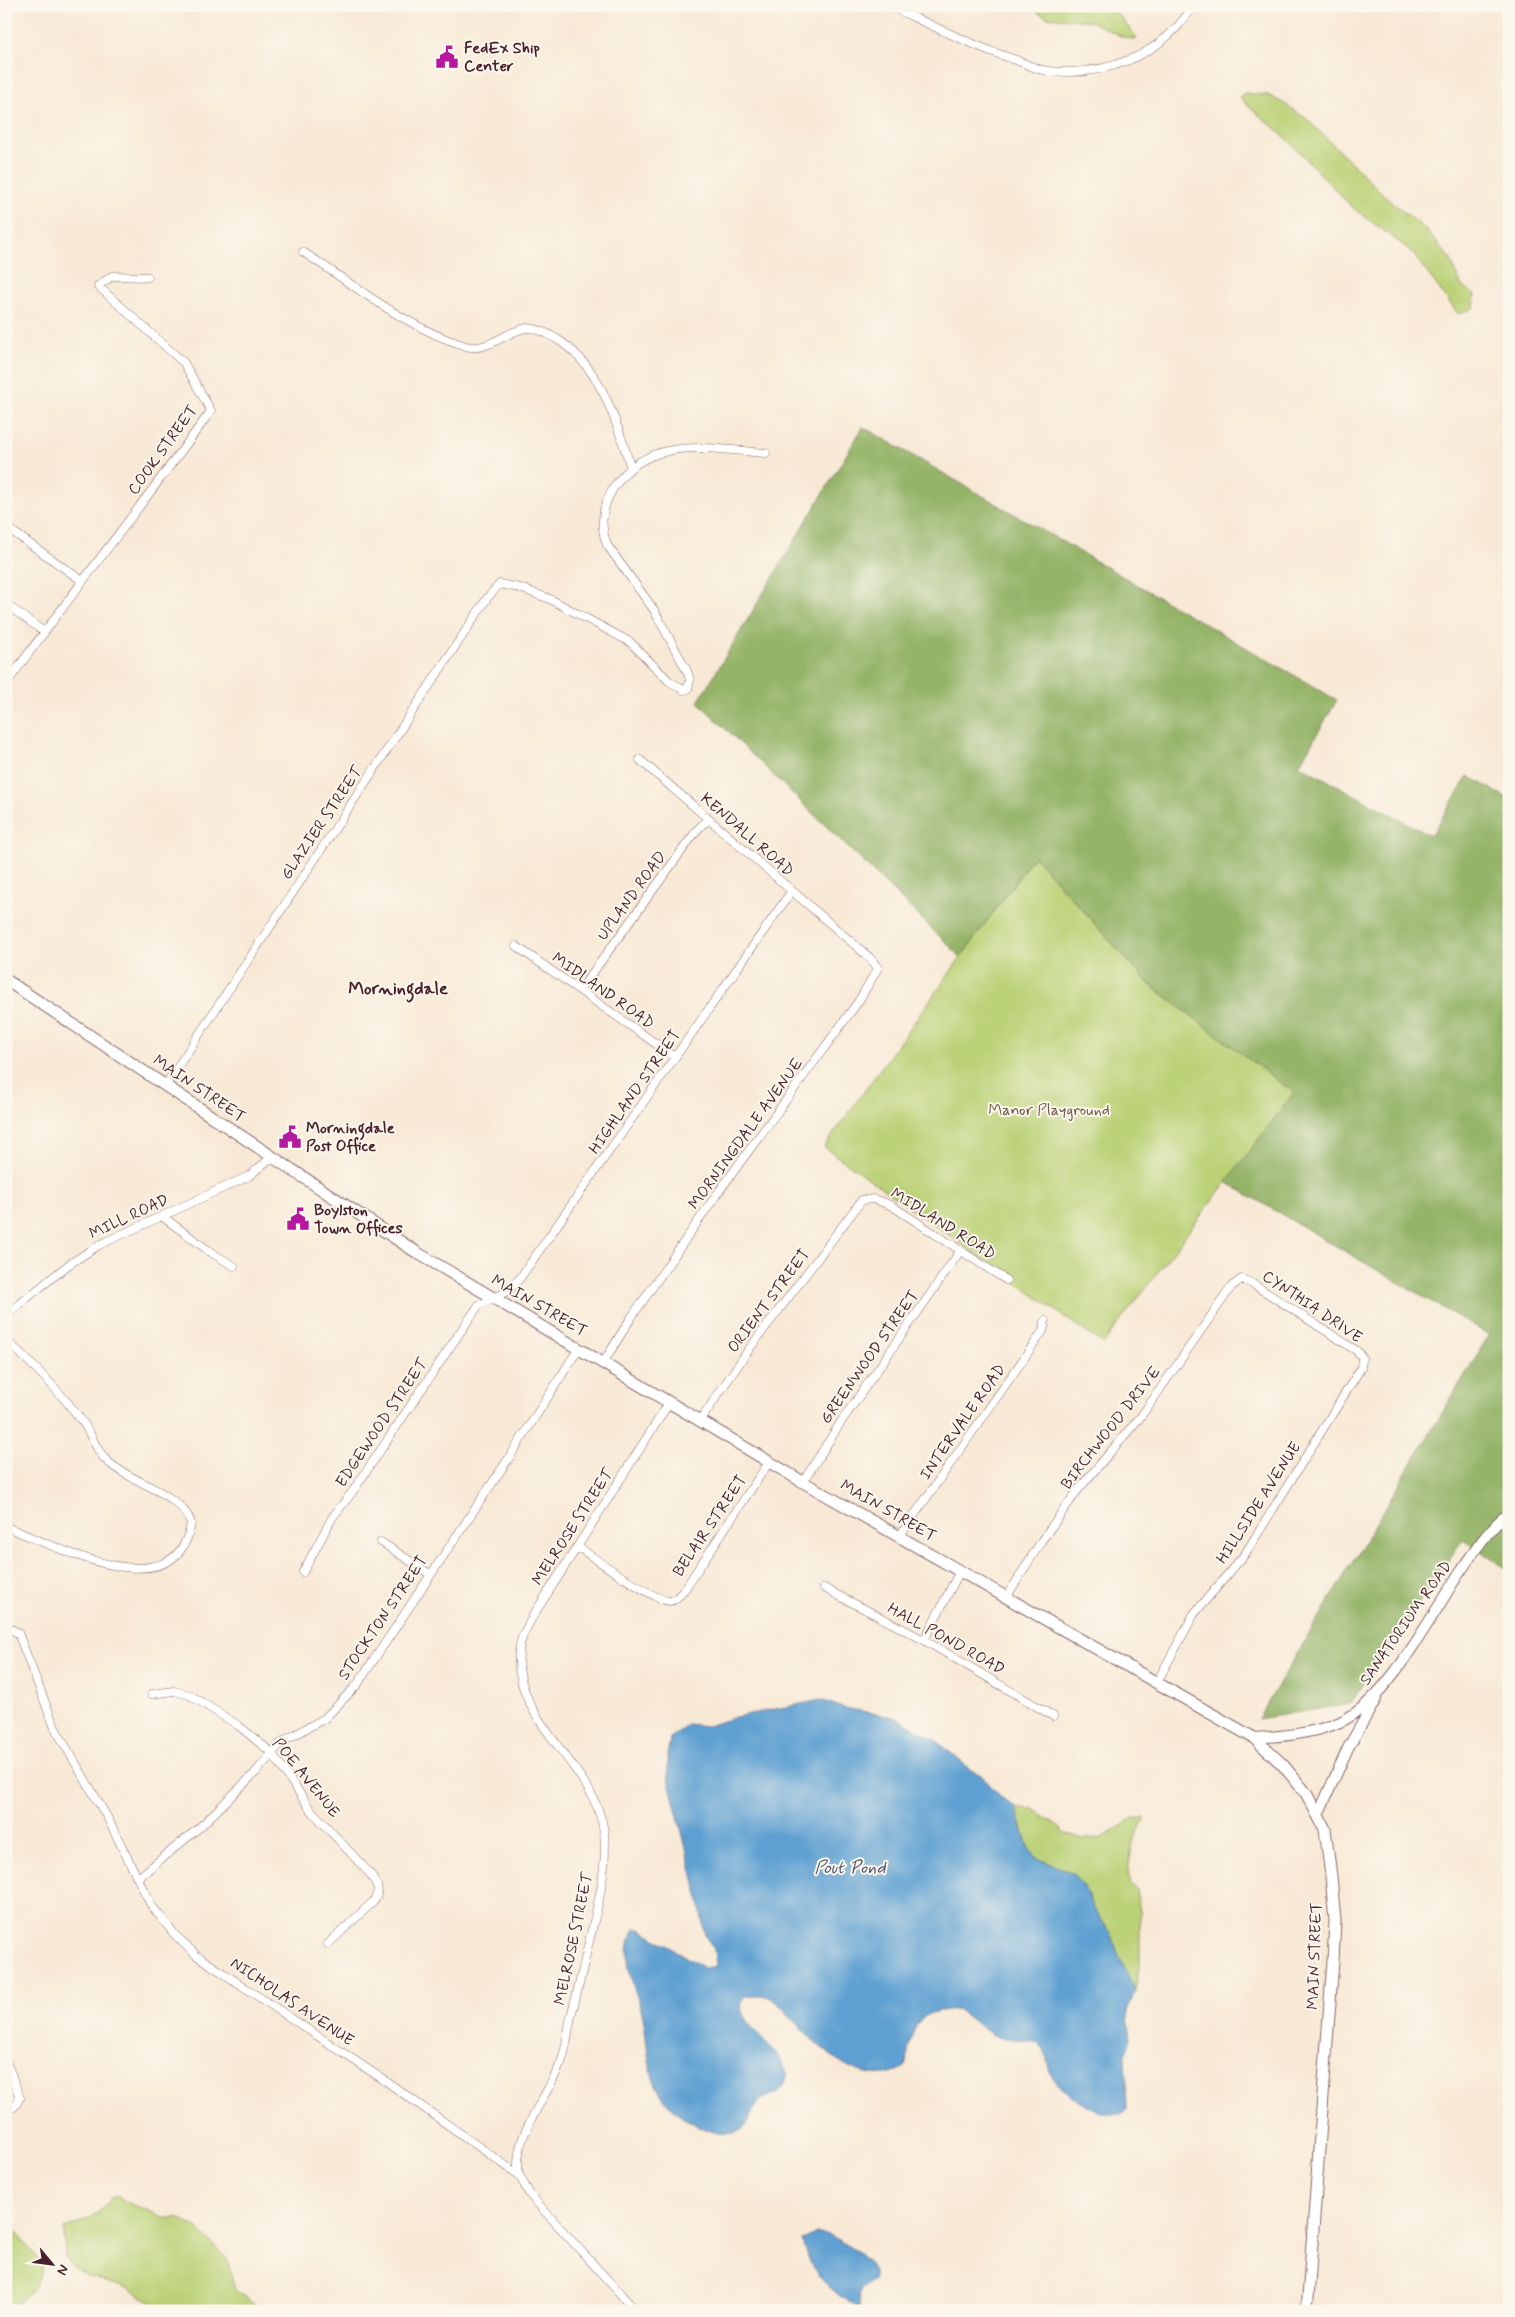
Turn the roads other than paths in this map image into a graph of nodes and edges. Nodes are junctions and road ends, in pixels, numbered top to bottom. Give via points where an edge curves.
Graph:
1 (890, 6) edge
2 (1193, 6) edge
3 (303, 252) dead end
4 (148, 277) dead end
5 (766, 453) dead end
6 (631, 468) junction
7 (6, 527) edge
8 (82, 580) junction
9 (6, 604) edge
10 (44, 632) junction
11 (6, 684) edge
12 (640, 760) dead end
13 (710, 822) junction
14 (790, 892) junction
15 (836, 929) joint
16 (516, 946) dead end
17 (6, 980) edge
18 (580, 990) junction
19 (675, 1057) junction
20 (164, 1086) junction
21 (272, 1157) junction
22 (862, 1200) joint
23 (163, 1216) junction
24 (961, 1250) junction
25 (234, 1266) dead end
26 (1242, 1279) joint
27 (1006, 1280) dead end
28 (493, 1298) junction
29 (6, 1316) edge
30 (1045, 1321) dead end
31 (6, 1340) edge
32 (579, 1348) junction
33 (1363, 1361) joint
34 (603, 1363) junction
35 (669, 1403) junction
36 (700, 1421) junction
37 (770, 1462) junction
38 (803, 1482) junction
39 (1509, 1513) edge
40 (6, 1527) edge
41 (900, 1537) junction
42 (381, 1542) dead end
43 (578, 1547) junction
44 (960, 1571) junction
45 (303, 1572) dead end
46 (430, 1574) junction
47 (824, 1588) dead end
48 (1006, 1598) junction
49 (6, 1626) edge
50 (924, 1640) junction
51 (1157, 1682) junction
52 (1381, 1692) junction
53 (152, 1694) dead end
54 (1054, 1716) dead end
55 (1254, 1738) junction
56 (272, 1753) junction
57 (1318, 1814) junction
58 (138, 1878) junction
59 (328, 1944) dead end
60 (6, 2061) edge
61 (14, 2083) junction
62 (6, 2088) edge
63 (6, 2107) edge
64 (519, 2175) junction
65 (636, 2311) edge
66 (1307, 2311) edge

1 - 2 street via 999,54 1047,71 1090,71 1121,64 1152,48
3 - 6 street via 414,325 460,344 476,348 526,328 547,333 566,344 601,388
4 - 8 street, COOK STREET via 112,276 98,286 184,363 212,411
5 - 6 street via 673,449 647,457
6 - 20 street, GLAZIER STREET via 604,503 603,536 613,555 654,610 687,671 688,689 669,682 630,642 550,599 500,584 488,597
7 - 8 street
8 - 10 street, COOK STREET
9 - 10 street
10 - 11 street, COOK STREET
12 - 13 street, KENDALL ROAD
13 - 14 street, KENDALL ROAD via 715,823
13 - 18 street, UPLAND ROAD via 697,830
14 - 15 street, KENDALL ROAD
14 - 19 street, HIGHLAND STREET
15 - 34 street, MORNINGDALE AVENUE via 876,964 877,972 781,1110 717,1194
16 - 18 street, MIDLAND ROAD
17 - 20 main road, MAIN STREET
18 - 19 street, MIDLAND ROAD
19 - 28 street, HIGHLAND STREET via 520,1278 508,1291
20 - 21 main road, MAIN STREET
21 - 23 street, MILL ROAD via 249,1176
21 - 28 main road, MAIN STREET via 416,1252
22 - 24 street, MIDLAND ROAD via 875,1199 892,1206
22 - 36 street, ORIENT STREET via 747,1352
23 - 25 street
23 - 29 street, MILL ROAD via 83,1254
24 - 27 street, MIDLAND ROAD
24 - 38 street, GREENWOOD STREET
26 - 33 street, CYNTHIA DRIVE via 1346,1342
26 - 48 street, BIRCHWOOD DRIVE via 1232,1286 1142,1415 1078,1490
28 - 32 main road, MAIN STREET
28 - 45 street, EDGEWOOD STREET via 479,1305 467,1322 332,1518
30 - 41 street, INTERVALE ROAD via 1043,1331
31 - 40 street via 33,1365 86,1426 106,1460 169,1498 191,1523 189,1534 173,1556 153,1567 135,1569 100,1564
32 - 34 main road, MAIN STREET
32 - 46 street, STOCKTON STREET
33 - 51 street, HILLSIDE AVENUE via 1354,1382 1245,1554 1194,1614
34 - 35 main road, MAIN STREET
35 - 36 main road, MAIN STREET
35 - 43 street, MELROSE STREET
36 - 37 main road, MAIN STREET
37 - 38 main road, MAIN STREET
37 - 43 street, BELAIR STREET via 676,1599 670,1601 652,1594
38 - 41 main road, MAIN STREET
39 - 52 street, SANATORIUM ROAD via 1476,1549
41 - 44 main road, MAIN STREET
42 - 46 street
43 - 64 street, MELROSE STREET via 526,1628 519,1662 532,1709 594,1798 605,1844 603,1880 564,2056 521,2143 517,2160
44 - 48 main road, MAIN STREET
44 - 50 street
46 - 56 street, STOCKTON STREET via 357,1685 324,1718 289,1736
47 - 50 street, HALL POND ROAD
48 - 51 main road, MAIN STREET
49 - 58 street, NICHOLAS AVENUE via 18,1633 55,1728
50 - 54 street, HALL POND ROAD
51 - 55 main road, MAIN STREET
52 - 55 street, SANATORIUM ROAD via 1356,1713 1328,1727
52 - 57 street via 1348,1748
53 - 56 street, POE AVENUE via 174,1691 190,1695 239,1726
55 - 57 main road, MAIN STREET via 1287,1769
56 - 58 street, STOCKTON STREET via 200,1827
56 - 59 street, POE AVENUE via 311,1810 377,1884 374,1901
57 - 66 main road, MAIN STREET via 1325,1829 1335,1920
58 - 64 street, NICHOLAS AVENUE via 164,1923 196,1954
60 - 61 street
61 - 62 street
61 - 63 street via 20,2098 14,2107
64 - 65 street, NICHOLAS AVENUE via 530,2195

